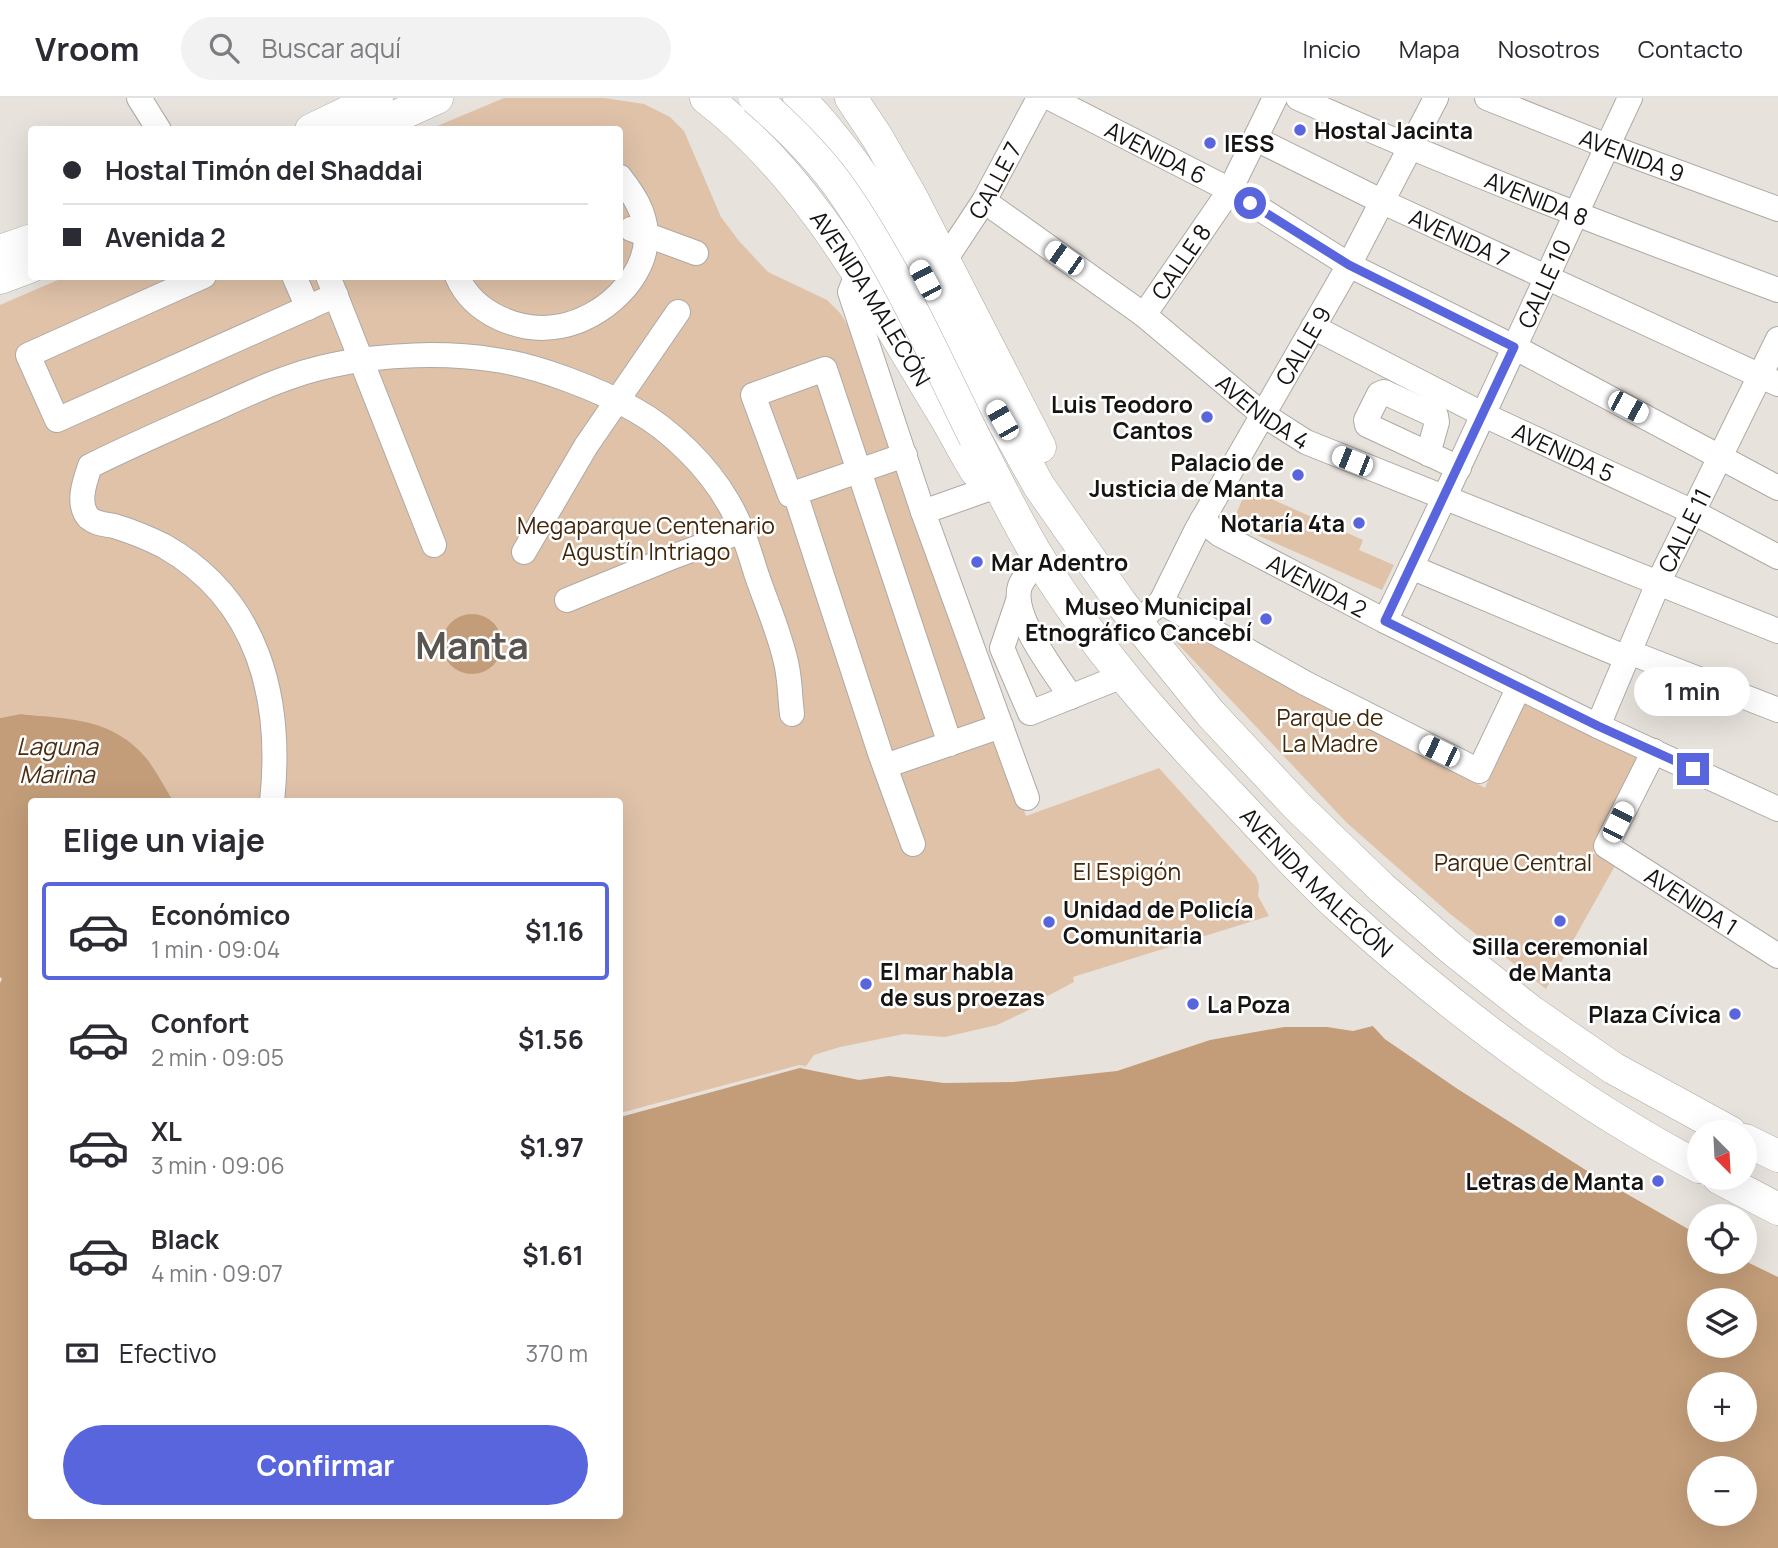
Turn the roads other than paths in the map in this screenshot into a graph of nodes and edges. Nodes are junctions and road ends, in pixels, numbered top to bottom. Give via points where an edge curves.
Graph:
1 (139, 98) edge
2 (377, 98) edge
3 (437, 98) edge
4 (706, 98) edge
5 (755, 98) edge
6 (797, 98) edge
7 (1039, 98) edge
8 (1050, 98) edge
9 (1275, 98) edge
10 (1298, 98) edge
11 (1436, 98) edge
12 (1487, 98) edge
13 (1630, 98) edge
14 (852, 101) edge
15 (156, 126) edge
16 (320, 126) edge
17 (375, 126) edge
18 (1256, 139) junction
19 (1607, 146) junction
20 (1408, 148) junction
21 (779, 169) junction
22 (623, 181) edge
23 (1230, 190) junction
24 (984, 201) junction
25 (1382, 202) junction
26 (1778, 208) edge
27 (1574, 215) junction
28 (639, 232) junction
29 (28, 241) edge
30 (0, 251) edge
31 (696, 253) dead end
32 (945, 260) junction
33 (1349, 265) junction
34 (28, 268) edge
35 (858, 272) junction
36 (1548, 276) junction
37 (0, 278) edge
38 (195, 280) edge
39 (296, 280) edge
40 (459, 280) edge
41 (332, 286) edge
42 (1778, 290) edge
43 (308, 307) junction
44 (678, 312) dead end
45 (1144, 315) junction
46 (1314, 327) junction
47 (1778, 339) edge
48 (1514, 347) junction
49 (361, 359) junction
50 (1769, 379) edge
51 (616, 401) junction
52 (1262, 414) junction
53 (1484, 415) junction
54 (1428, 454) dead end
55 (905, 455) junction
56 (1719, 456) junction
57 (1458, 468) junction
58 (859, 470) junction
59 (1778, 488) edge
60 (988, 489) junction
61 (795, 493) junction
62 (1444, 499) junction
63 (923, 512) junction
64 (1693, 512) junction
65 (1014, 513) junction
66 (1202, 520) junction
67 (742, 531) junction
68 (1079, 542) junction
69 (433, 545) dead end
70 (524, 552) dead end
71 (1778, 556) edge
72 (1040, 560) junction
73 (1412, 567) junction
74 (1658, 581) junction
75 (567, 600) dead end
76 (1018, 601) junction
77 (1161, 602) junction
78 (1385, 621) junction
79 (1136, 622) junction
80 (1778, 631) edge
81 (1628, 655) junction
82 (1125, 675) junction
83 (1519, 687) junction
84 (1070, 697) junction
85 (1778, 710) edge
86 (792, 714) dead end
87 (1001, 726) junction
88 (1598, 726) junction
89 (950, 744) junction
90 (1654, 751) junction
91 (885, 766) junction
92 (272, 798) edge
93 (1027, 798) dead end
94 (1778, 809) edge
95 (913, 845) dead end
96 (1777, 952) edge
97 (1708, 1120) edge
98 (1757, 1146) edge
99 (1778, 1156) edge
100 (1687, 1160) edge
101 (1742, 1190) edge
102 (1778, 1209) edge

1 - 15 street
2 - 16 main road
3 - 17 main road
4 - 21 main road, AVENIDA MALECÓN via 734,120
5 - 65 main road, AVENIDA MALECÓN, bridge via 812,153 843,192 891,271
6 - 21 main road via 784,106 775,121 772,153
6 - 68 main road, AVENIDA MALECÓN via 830,130 887,212 1039,486
7 - 24 street, CALLE 7
8 - 23 street, AVENIDA 6
9 - 18 street, CALLE 8
10 - 20 street, AVENIDA 8
11 - 20 street, CALLE 9
12 - 19 street, AVENIDA 9
13 - 19 street, CALLE 10
14 - 32 main road, AVENIDA MALECÓN
18 - 23 street, CALLE 8
18 - 25 street, AVENIDA 7
19 - 26 street, AVENIDA 9
19 - 27 street, CALLE 10
20 - 25 street, CALLE 9
20 - 27 street, AVENIDA 8
21 - 35 main road, AVENIDA MALECÓN
22 - 28 street via 637,198
23 - 33 street, AVENIDA 6
23 - 45 street, CALLE 8
24 - 32 street, CALLE 7
24 - 45 street, AVENIDA 4
25 - 33 street, CALLE 9
25 - 36 street, AVENIDA 7
27 - 36 street, CALLE 10
27 - 42 street, AVENIDA 8
28 - 31 street
28 - 40 street via 643,256 624,289 586,317 561,327 534,327 492,316 477,306
29 - 30 main road
32 - 68 main road, AVENIDA MALECÓN via 1052,472
33 - 46 street, CALLE 9
33 - 48 street, AVENIDA 6
34 - 37 main road
35 - 55 street via 850,292
35 - 60 main road, AVENIDA MALECÓN
36 - 48 street, CALLE 10
36 - 50 street, AVENIDA 7
38 - 43 street via 28,355 57,419
39 - 43 street
41 - 43 street
41 - 49 street
44 - 51 street
45 - 52 street, AVENIDA 4
46 - 52 street, CALLE 9
46 - 53 street, AVENIDA 5
47 - 50 street, CALLE 11
48 - 53 street, CALLE 10
48 - 56 street, AVENIDA 6
49 - 51 street via 449,356 495,360 536,369
49 - 69 street
49 - 92 street via 300,373 154,435 90,466 84,489 84,510 89,517 149,538 195,566 214,584 248,632 265,673 273,722
50 - 56 street, CALLE 11
51 - 67 street via 654,423 681,446 709,475
51 - 70 street
52 - 62 street, AVENIDA 4 via 1306,442
52 - 66 street, CALLE 9
53 - 57 street, CALLE 10
53 - 64 street, AVENIDA 5
54 - 57 street
55 - 58 street
55 - 63 street
56 - 59 street, AVENIDA 6
56 - 64 street, CALLE 11
57 - 62 street, CALLE 10
58 - 61 street
58 - 61 street via 825,369 753,395 790,495
58 - 89 street
60 - 63 street
60 - 65 main road, AVENIDA MALECÓN
61 - 91 street
62 - 73 street, CALLE 10
62 - 74 street, AVENIDA 4
63 - 87 street
64 - 71 street, AVENIDA 5
64 - 74 street, CALLE 11
65 - 72 main road, AVENIDA MALECÓN
66 - 77 street, CALLE 9
66 - 78 street, AVENIDA 2 via 1219,534
67 - 75 street
67 - 86 street via 786,665
68 - 79 main road, AVENIDA MALECÓN
72 - 76 street via 1020,586
72 - 82 main road, AVENIDA MALECÓN
73 - 78 street, CALLE 10
73 - 81 street
74 - 80 street, AVENIDA 4
74 - 81 street, CALLE 11
76 - 84 street via 1032,636
76 - 84 street via 1002,648 1030,713
77 - 79 street, CALLE 9
77 - 83 street via 1305,683 1479,771
78 - 83 street, AVENIDA 2
79 - 97 main road, AVENIDA MALECÓN via 1210,713 1297,806 1453,950 1613,1068
81 - 85 street
81 - 88 street, CALLE 11
82 - 84 street
82 - 100 main road, AVENIDA MALECÓN via 1192,755 1304,872 1401,961 1579,1096
83 - 88 street, AVENIDA 2
87 - 89 street
87 - 93 street
88 - 90 street, AVENIDA 2
89 - 91 street
90 - 94 street, AVENIDA 2
90 - 96 street, AVENIDA 1 via 1606,846
91 - 95 street
98 - 99 main road
101 - 102 main road

